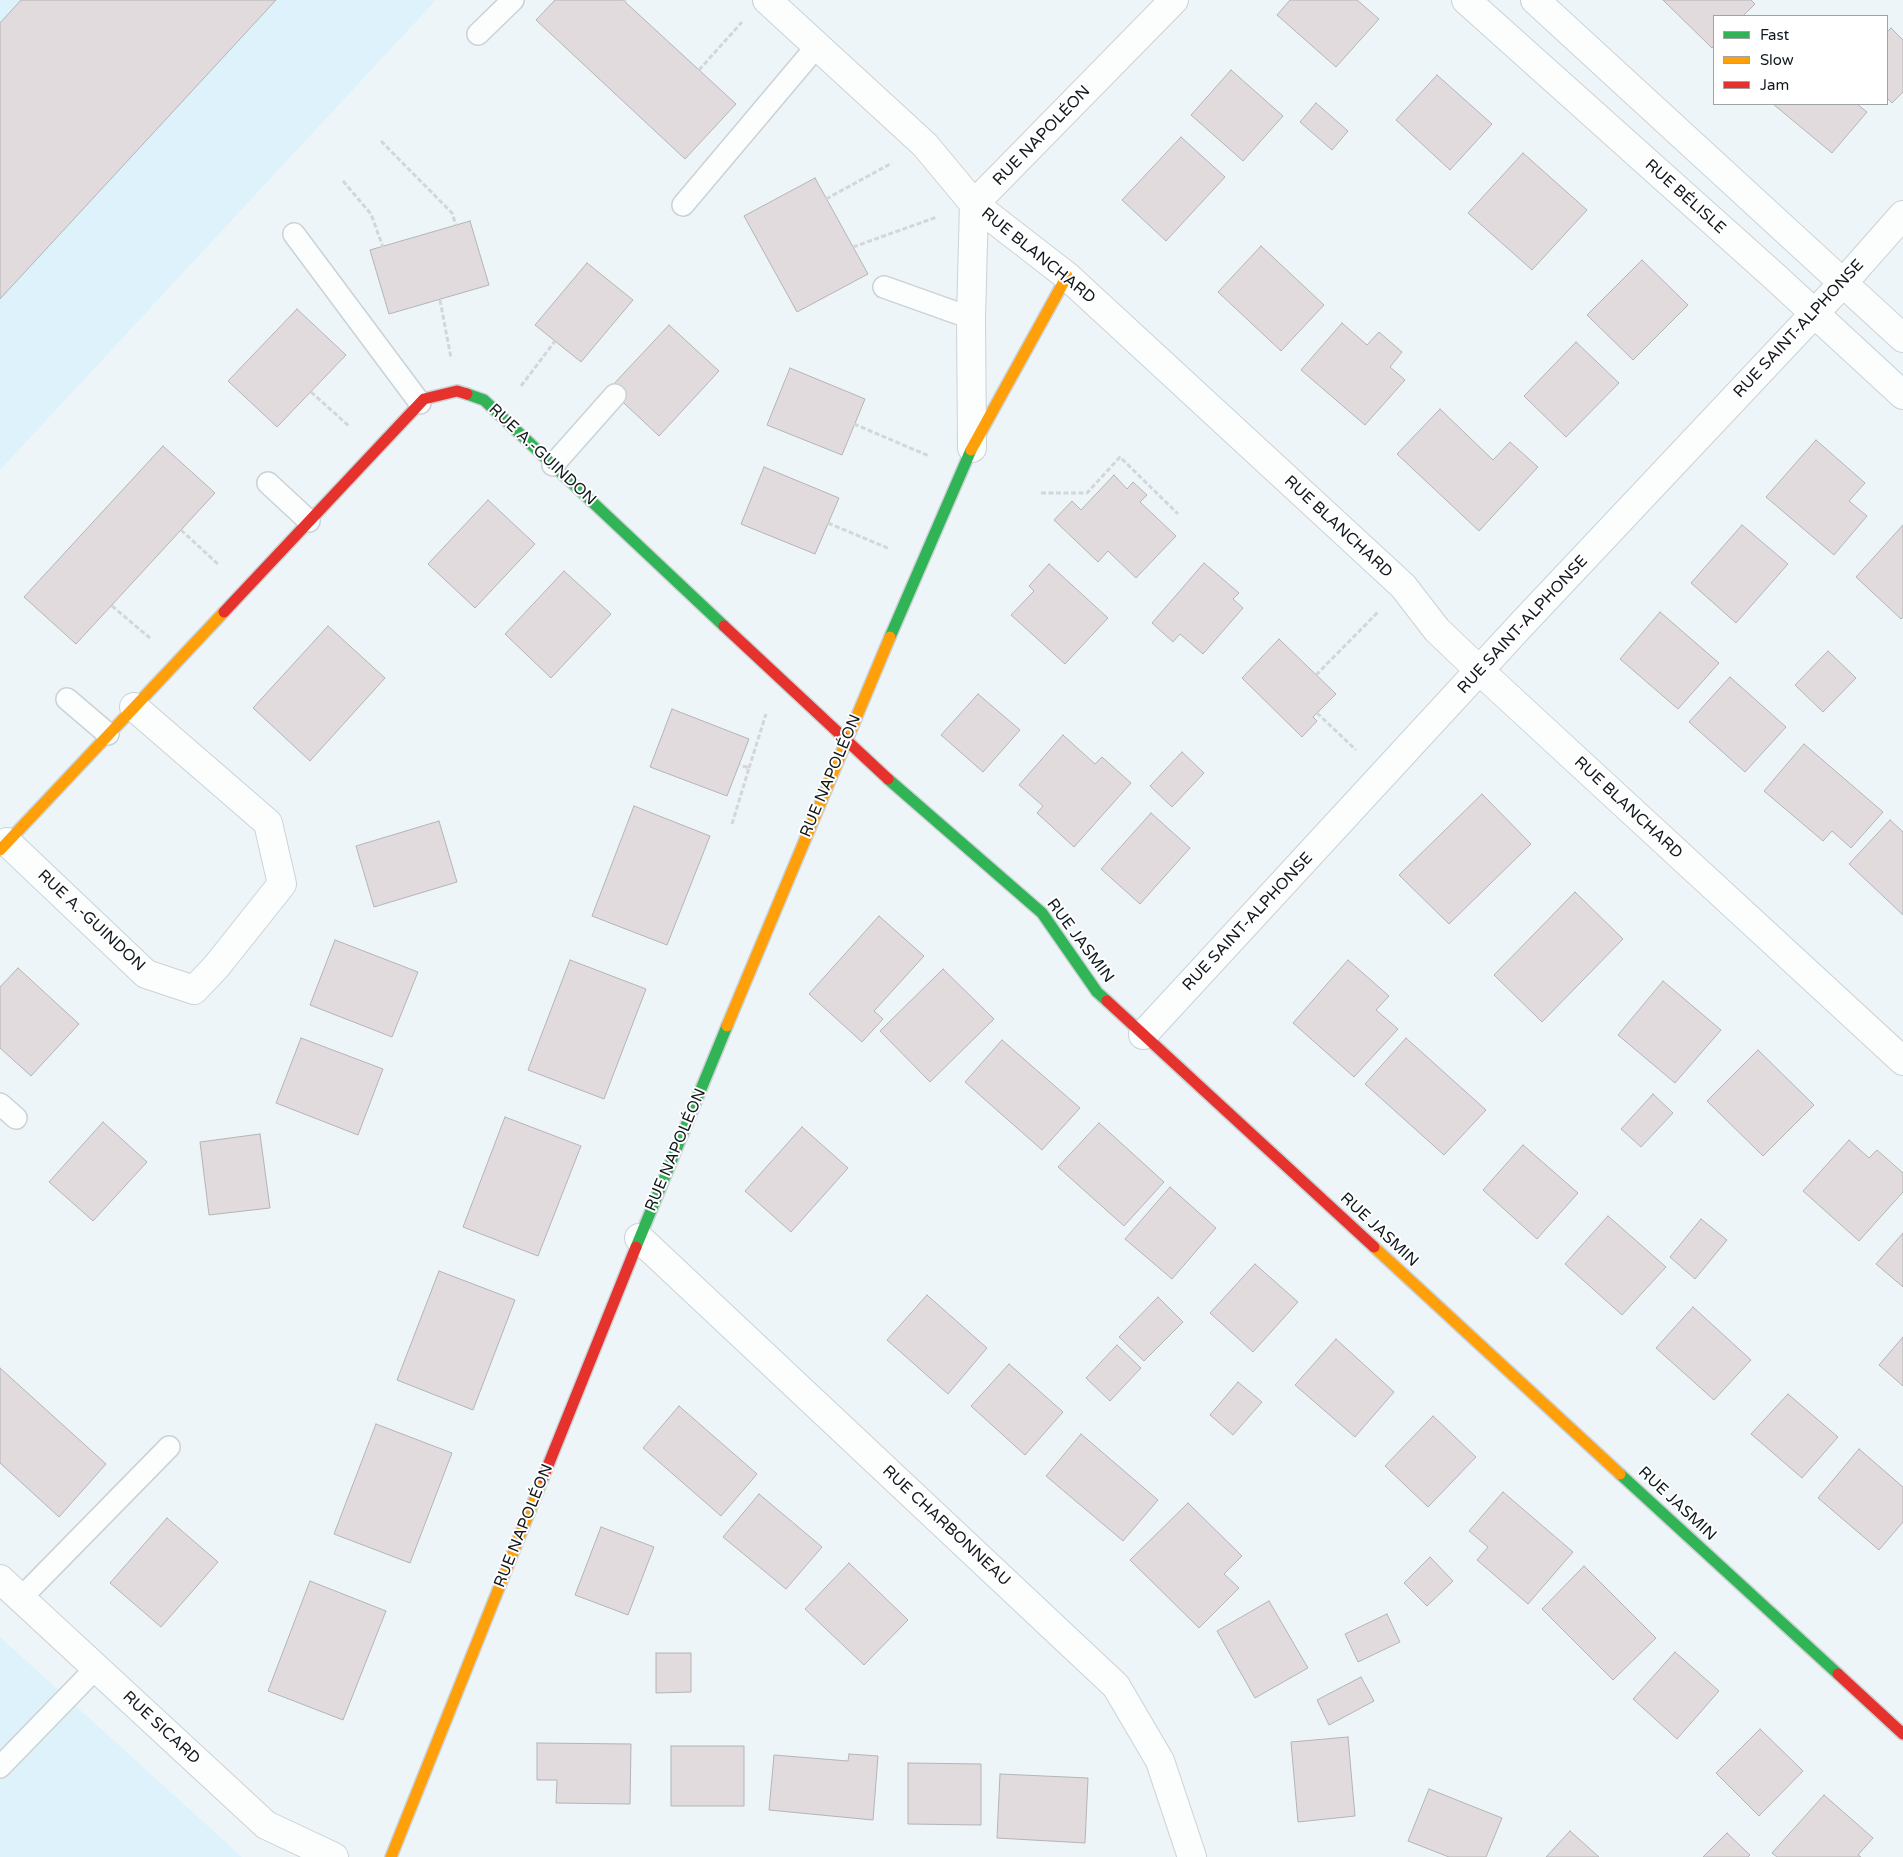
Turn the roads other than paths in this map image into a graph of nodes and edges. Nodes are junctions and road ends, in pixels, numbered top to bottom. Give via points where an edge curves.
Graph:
1 (513, 0) edge
2 (767, 0) edge
3 (1174, 0) edge
4 (1466, 0) edge
5 (1535, 0) edge
6 (478, 34) dead end
7 (817, 46) junction
8 (974, 204) junction
9 (683, 205) dead end
10 (1903, 215) edge
11 (294, 234) dead end
12 (1067, 276) junction
13 (1843, 283) junction
14 (884, 288) dead end
15 (1815, 313) junction
16 (971, 318) junction
17 (1903, 338) edge
18 (615, 395) dead end
19 (1903, 395) edge
20 (420, 403) junction
21 (967, 459) junction
22 (553, 465) junction
23 (268, 483) dead end
24 (309, 520) junction
25 (1480, 671) junction
26 (67, 699) dead end
27 (134, 707) junction
28 (108, 734) junction
29 (845, 741) junction
30 (4, 846) edge
31 (1143, 1035) junction
32 (1903, 1061) edge
33 (0, 1104) edge
34 (16, 1118) dead end
35 (639, 1238) junction
36 (169, 1447) dead end
37 (0, 1579) edge
38 (21, 1598) junction
39 (96, 1668) junction
40 (1903, 1734) edge
41 (0, 1767) edge
42 (334, 1857) edge
43 (391, 1857) edge
44 (1192, 1857) edge

1 - 6 lane
2 - 7 street, RUE BLANCHARD
3 - 8 street, RUE NAPOLÉON
4 - 15 street, RUE BÉLISLE
5 - 13 street
7 - 8 street, RUE BLANCHARD via 924,145
7 - 9 lane
8 - 12 street, RUE BLANCHARD
8 - 16 street, RUE NAPOLÉON
10 - 13 street, RUE SAINT-ALPHONSE
11 - 20 lane
12 - 21 street, RUE NAPOLÉON
12 - 25 street, RUE BLANCHARD via 1403,586 1437,630
13 - 15 street, RUE SAINT-ALPHONSE
13 - 17 street
14 - 16 lane
15 - 19 street, RUE BÉLISLE
15 - 25 street, RUE SAINT-ALPHONSE
16 - 21 street, RUE NAPOLÉON
18 - 22 lane
20 - 22 street, RUE A.-GUINDON via 424,398 457,391 484,400
20 - 24 street, RUE A.-GUINDON
21 - 29 street, RUE NAPOLÉON
22 - 29 street, RUE A.-GUINDON
23 - 24 lane
24 - 27 street, RUE A.-GUINDON
25 - 31 street, RUE SAINT-ALPHONSE
25 - 32 street, RUE BLANCHARD
26 - 28 lane
27 - 28 street, RUE A.-GUINDON
27 - 30 street, RUE A.-GUINDON via 268,823 282,884 216,968 194,990 146,974
28 - 30 street, RUE A.-GUINDON
29 - 31 street, RUE JASMIN via 1042,913 1097,992
29 - 35 street, RUE NAPOLÉON
31 - 40 street, RUE JASMIN
33 - 34 lane
35 - 43 street, RUE NAPOLÉON
35 - 44 street, RUE CHARBONNEAU via 1116,1686 1160,1761
36 - 38 lane
37 - 38 street, RUE SICARD
38 - 39 street, RUE SICARD
39 - 41 lane
39 - 42 street, RUE SICARD via 266,1825

